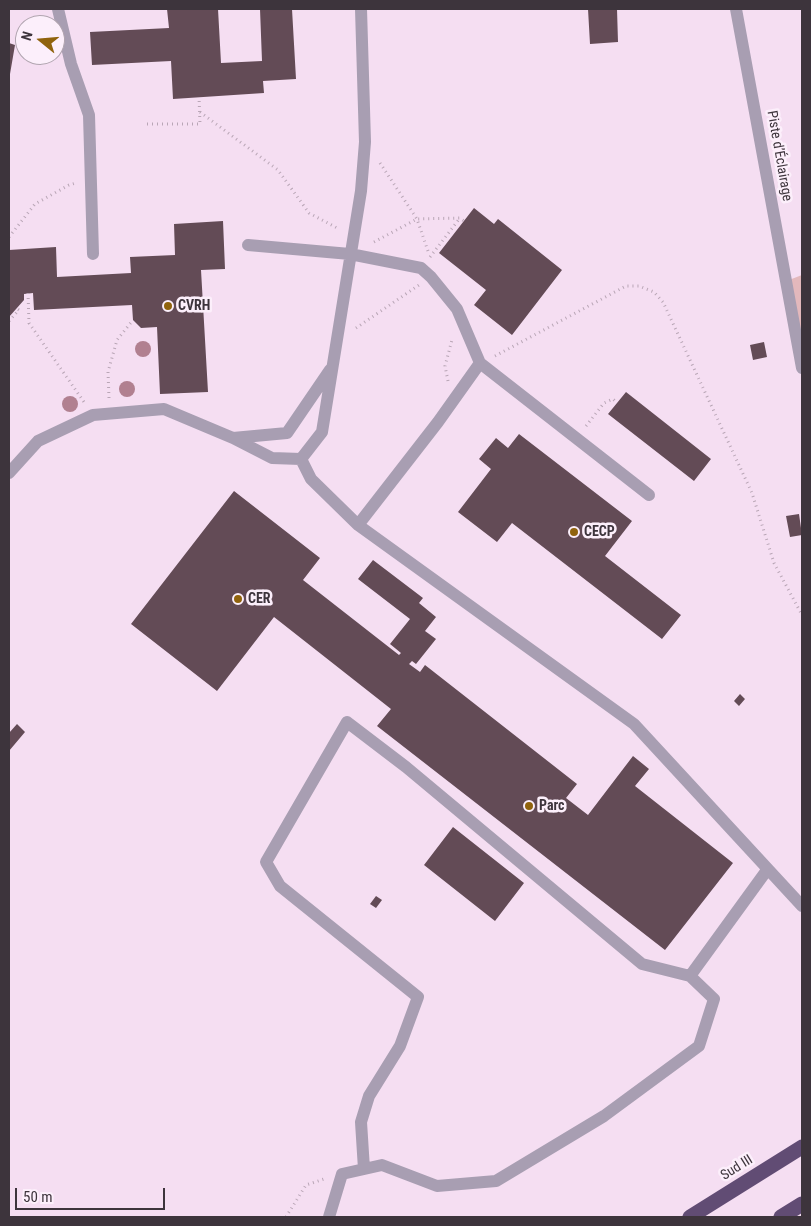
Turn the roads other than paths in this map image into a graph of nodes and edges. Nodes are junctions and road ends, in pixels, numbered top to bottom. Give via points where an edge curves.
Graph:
1 (58, 9) edge
2 (361, 9) edge
3 (736, 9) edge
4 (248, 245) dead end
5 (93, 254) dead end
6 (350, 254) junction
7 (480, 364) junction
8 (332, 366) junction
9 (802, 368) edge
10 (233, 438) junction
11 (301, 458) junction
12 (9, 473) edge
13 (649, 495) dead end
14 (358, 525) junction
15 (767, 870) junction
16 (802, 906) edge
17 (690, 976) junction
18 (802, 1147) edge
19 (364, 1169) junction
20 (802, 1204) edge
21 (330, 1217) edge
22 (690, 1217) edge
23 (780, 1217) edge

1 - 5 lane via 71,64 89,115
2 - 6 lane via 365,142 361,191
3 - 9 lane, Piste d’Éclairage
4 - 6 lane
6 - 7 lane via 421,268 457,309
6 - 8 lane
7 - 13 lane
7 - 14 lane
8 - 10 lane via 286,433
8 - 11 lane via 322,432
10 - 11 lane via 272,458
10 - 12 lane via 164,410 94,415 38,441
11 - 14 lane via 311,479
14 - 15 lane via 634,724
15 - 16 lane
15 - 17 lane
17 - 19 lane via 714,999 699,1046 604,1116 496,1181 437,1186 382,1165
17 - 19 lane via 642,964 414,773 347,722 266,862 280,886 418,997 400,1046 370,1096 361,1122
18 - 22 highway, Sud III
19 - 21 lane via 342,1174
20 - 23 highway

